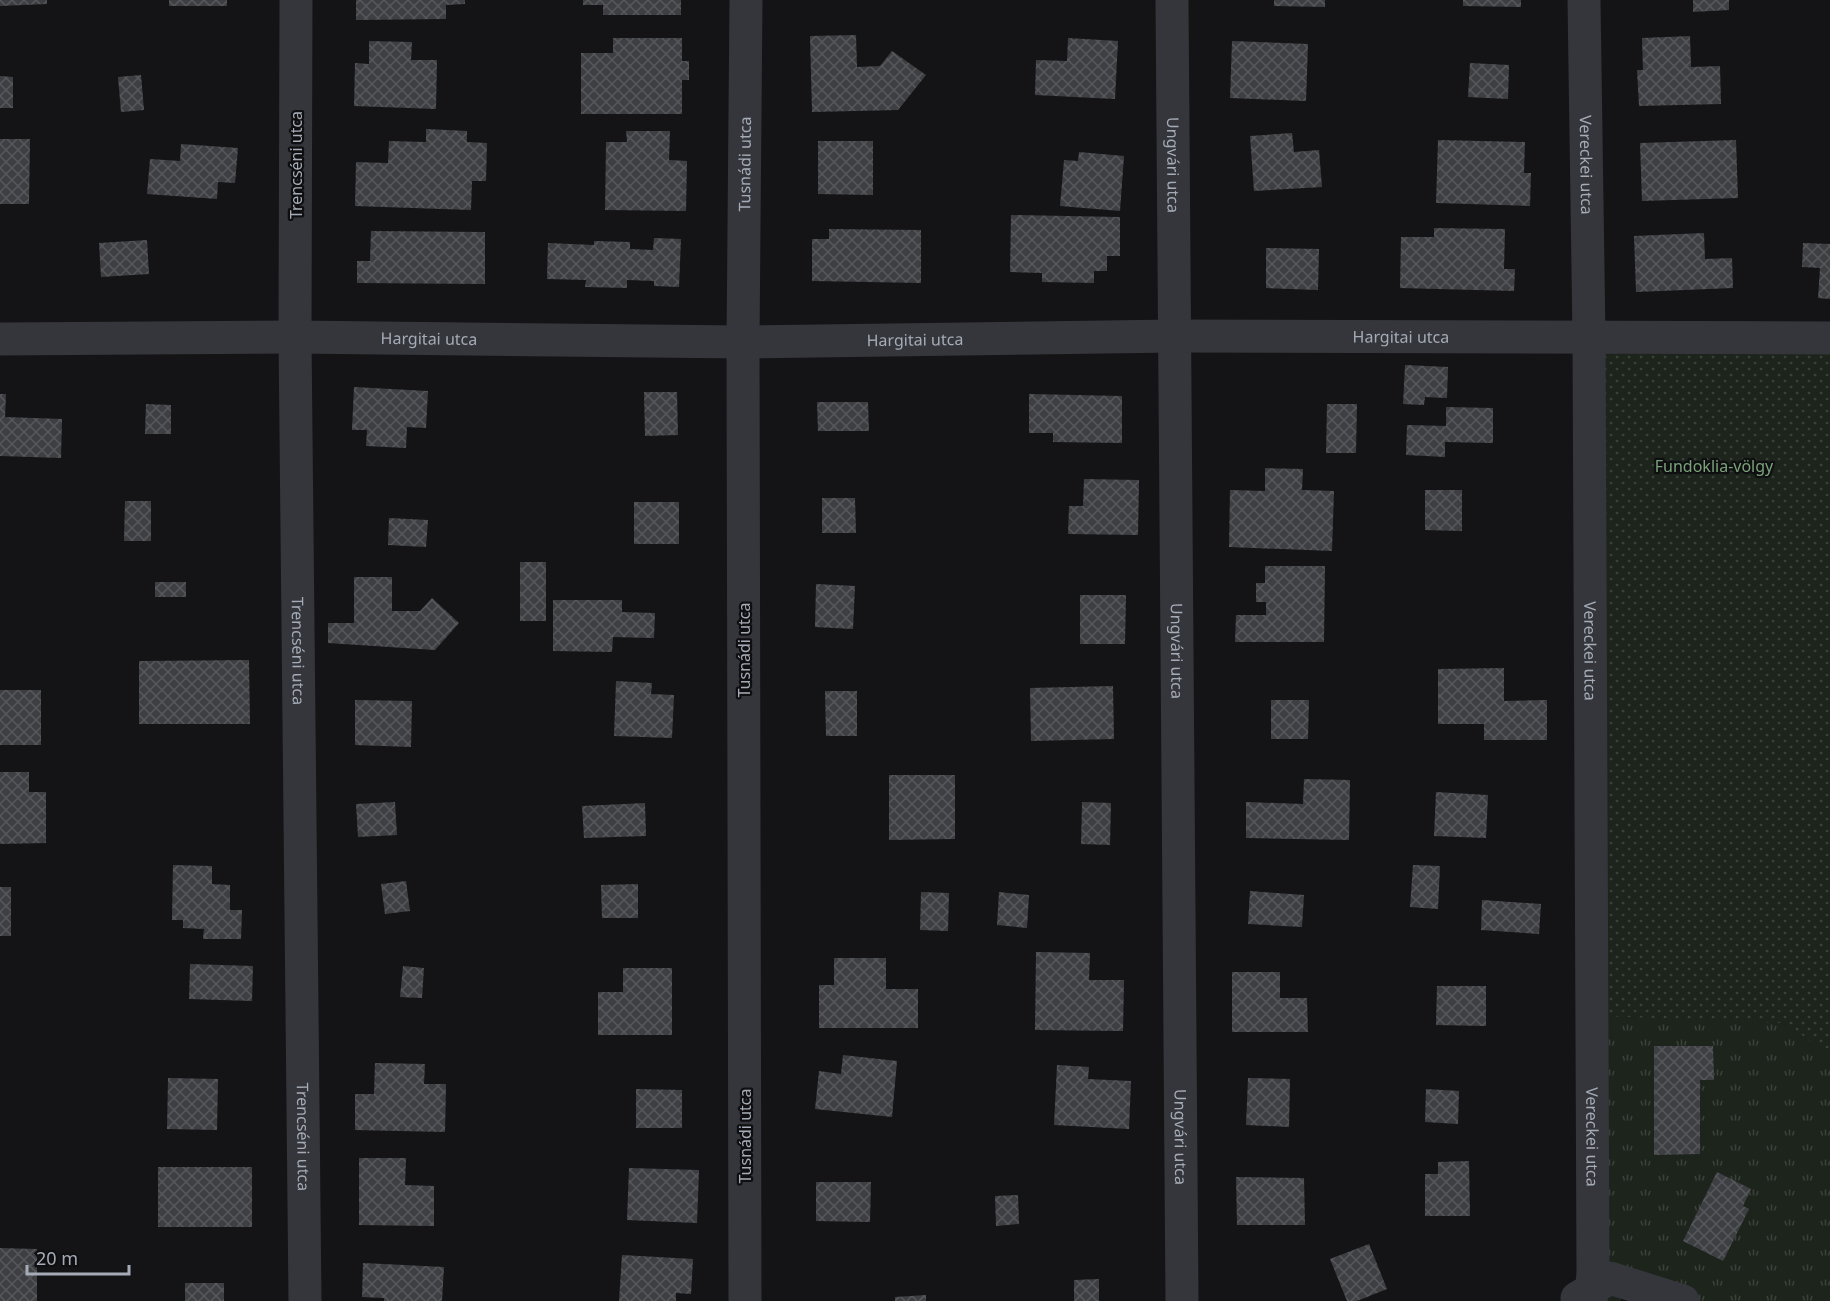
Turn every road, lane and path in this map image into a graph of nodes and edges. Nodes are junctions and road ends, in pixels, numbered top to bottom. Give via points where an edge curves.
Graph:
1 (296, 0) edge
2 (746, 0) edge
3 (1172, 0) edge
4 (1584, 0) edge
5 (1175, 336) junction
6 (295, 337) junction
7 (1588, 337) junction
8 (1830, 338) edge
9 (0, 339) edge
10 (743, 342) junction
11 (1585, 1297) edge
12 (305, 1301) edge
13 (745, 1301) edge
14 (1182, 1301) edge
15 (1683, 1301) edge

1 - 6 street, Trencséni utca
2 - 10 street, Tusnádi utca
3 - 5 street, Ungvári utca
4 - 7 street, Vereckei utca
5 - 7 street, Hargitai utca
5 - 10 street, Hargitai utca
5 - 14 street, Ungvári utca
6 - 9 street, Hargitai utca
6 - 10 street, Hargitai utca
6 - 12 street, Trencséni utca
7 - 8 street, Hargitai utca
7 - 11 street, Vereckei utca via 1593,1260
10 - 13 street, Tusnádi utca
11 - 15 street via 1610,1278

